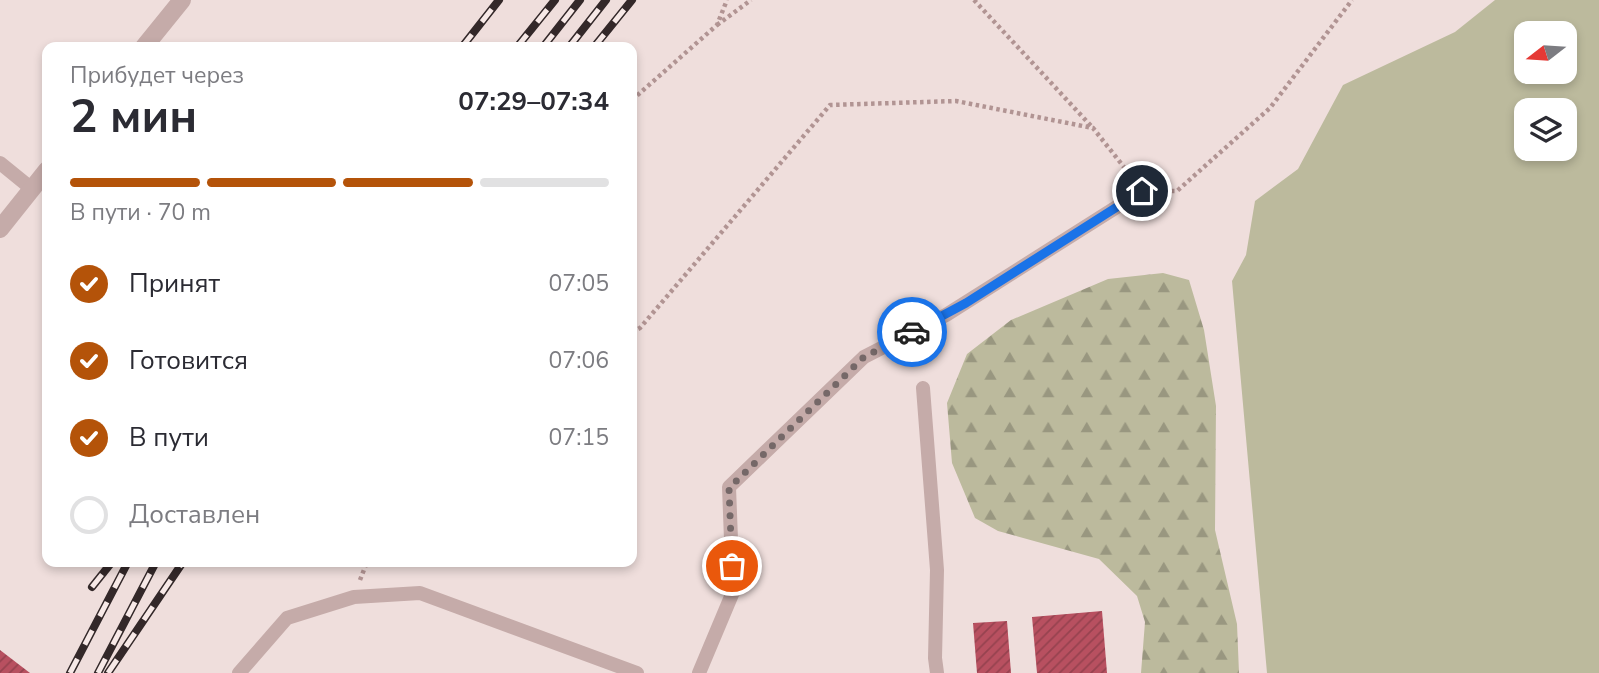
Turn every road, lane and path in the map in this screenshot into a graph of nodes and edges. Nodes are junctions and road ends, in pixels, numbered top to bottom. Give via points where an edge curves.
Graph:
1 (182, 0) edge
2 (727, 0) edge
3 (751, 0) edge
4 (974, 0) edge
5 (1352, 0) edge
6 (717, 25) junction
7 (148, 42) edge
8 (637, 96) edge
9 (1093, 128) junction
10 (0, 163) edge
11 (42, 176) edge
12 (32, 189) junction
13 (1142, 191) junction
14 (0, 229) edge
15 (637, 330) edge
16 (923, 388) dead end
17 (239, 673) edge
18 (637, 673) edge
19 (699, 673) edge
20 (937, 673) edge

1 - 7 street
2 - 6 path
3 - 6 path
4 - 9 path
5 - 13 path via 1270,108 1177,191
6 - 8 path
9 - 13 path
9 - 15 path via 956,101 830,105
10 - 12 lane
11 - 12 street
12 - 14 street
13 - 19 lane via 946,315 864,357 729,488 733,592
16 - 20 lane via 937,570
17 - 18 lane via 287,618 354,597 420,593

